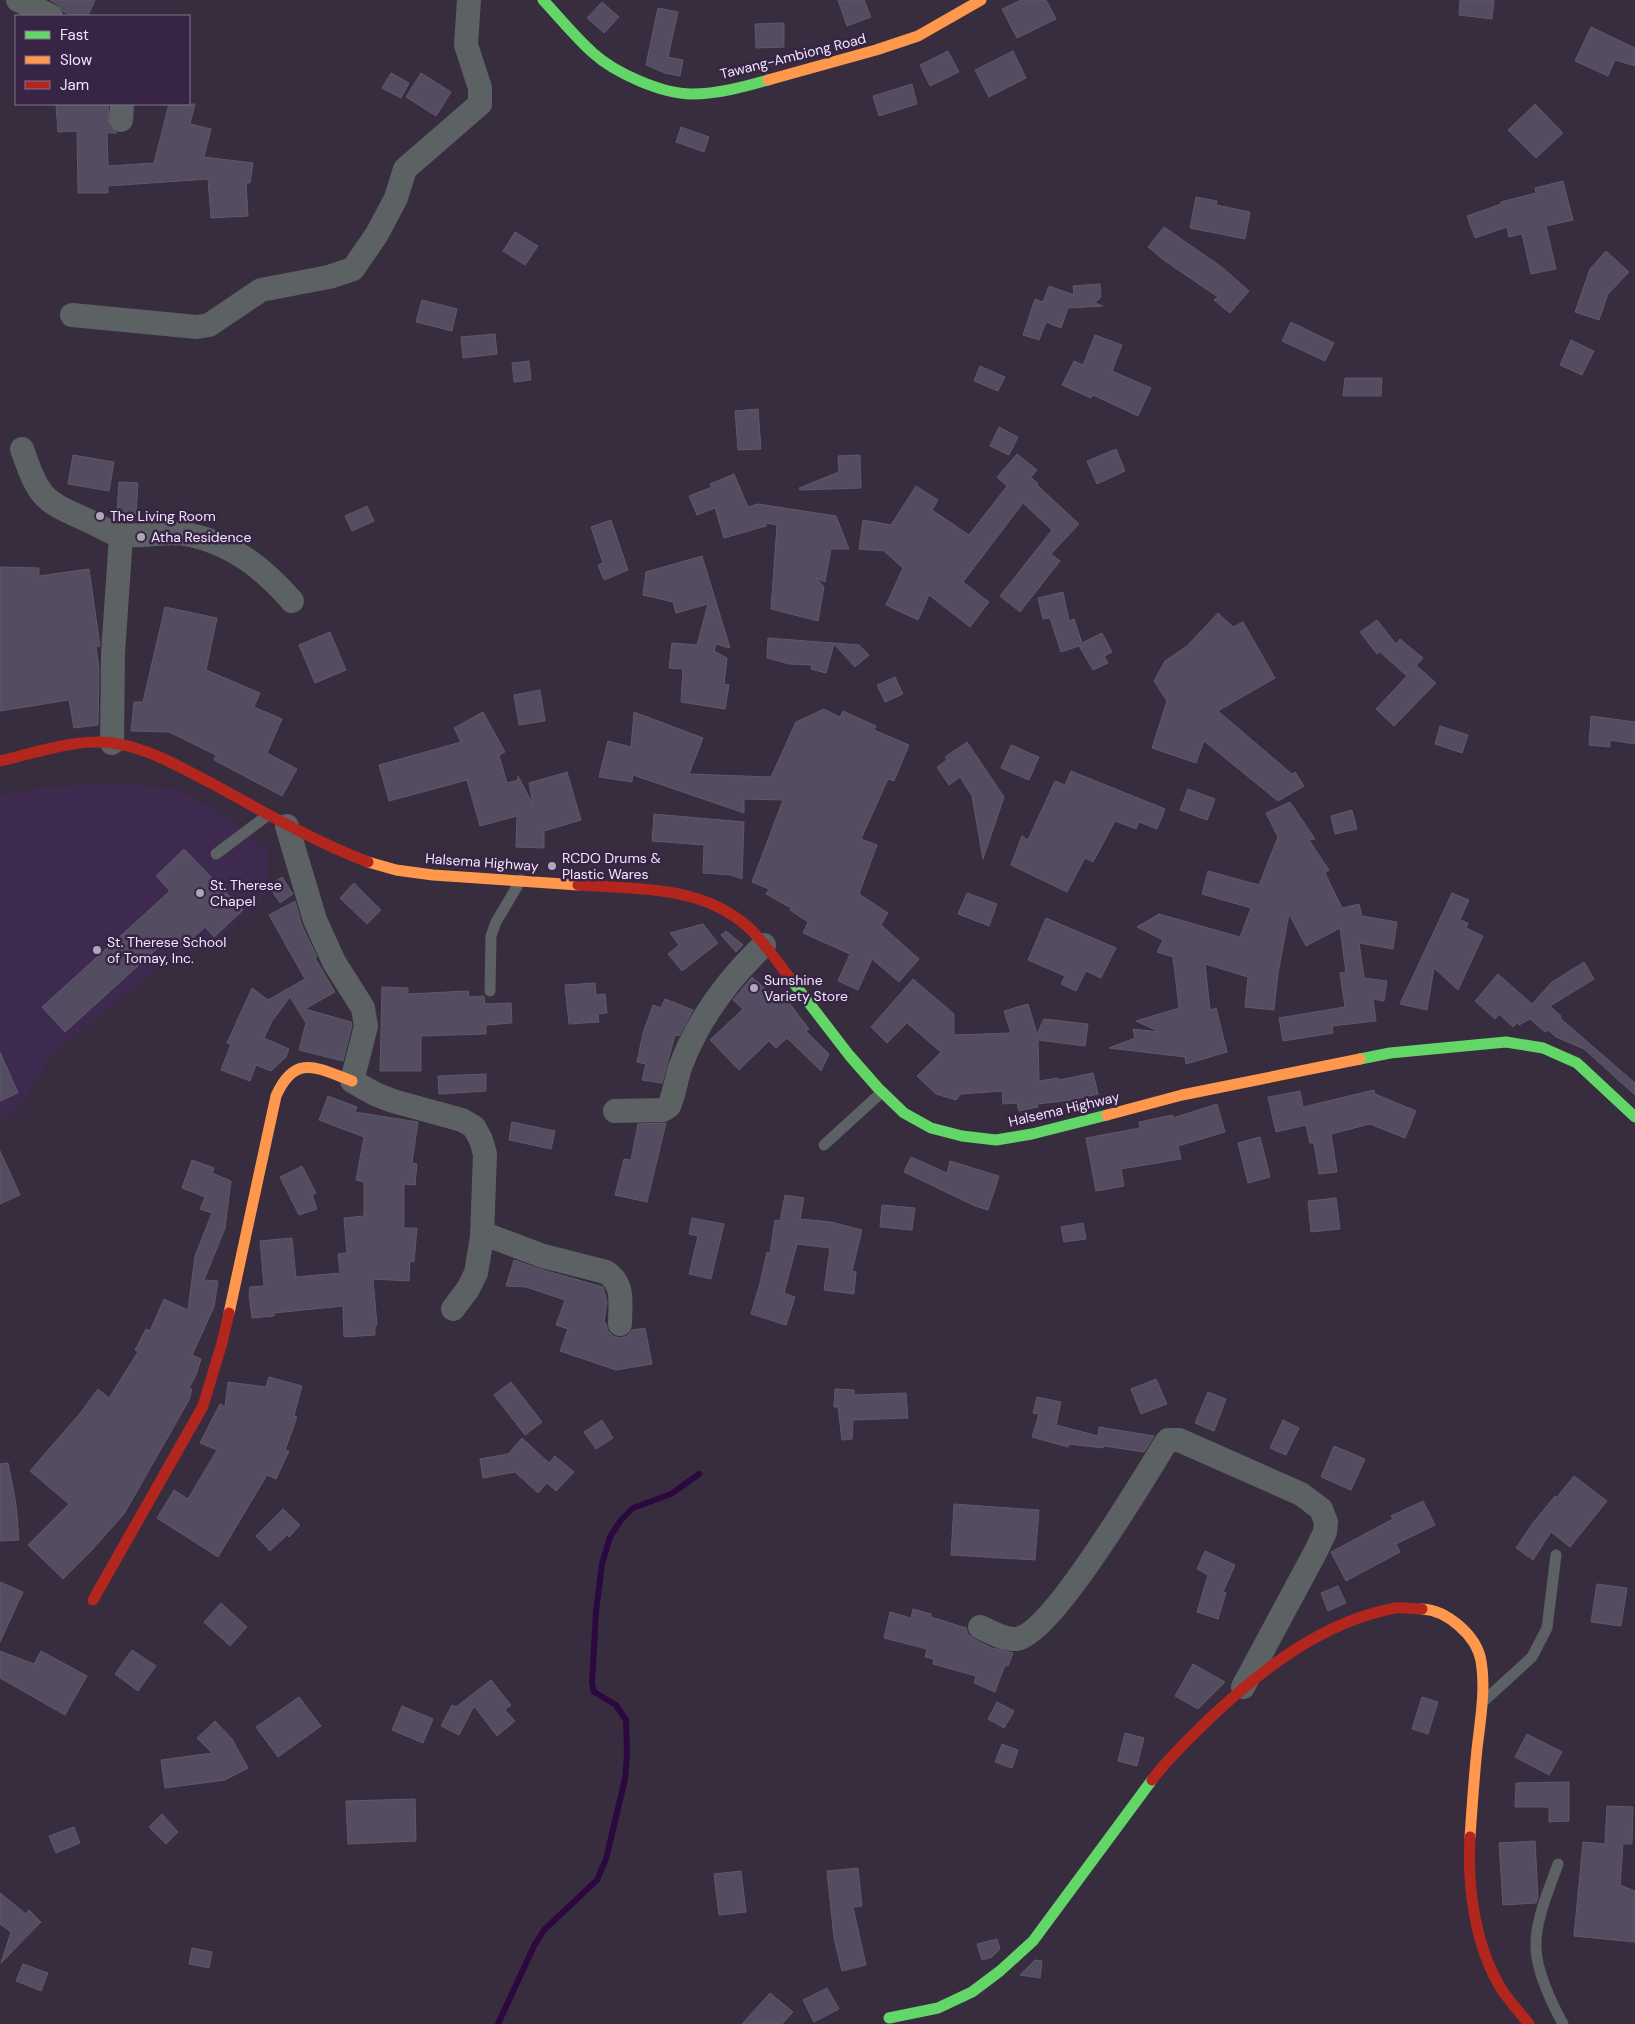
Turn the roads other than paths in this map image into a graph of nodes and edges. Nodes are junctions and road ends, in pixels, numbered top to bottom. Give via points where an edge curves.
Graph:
1 (18, 0) edge
2 (469, 0) edge
3 (543, 0) edge
4 (981, 0) edge
5 (49, 15) edge
6 (72, 315) dead end
7 (22, 449) dead end
8 (121, 536) junction
9 (292, 601) dead end
10 (112, 743) junction
11 (0, 761) edge
12 (278, 820) junction
13 (216, 854) dead end
14 (522, 880) junction
15 (764, 945) junction
16 (490, 991) dead end
17 (352, 1082) junction
18 (882, 1092) junction
19 (615, 1111) dead end
20 (1635, 1118) edge
21 (824, 1145) dead end
22 (482, 1233) junction
23 (453, 1309) dead end
24 (620, 1324) dead end
25 (1556, 1555) dead end
26 (93, 1600) dead end
27 (980, 1627) dead end
28 (1298, 1646) junction
29 (1263, 1650) junction
30 (1242, 1688) junction
31 (1482, 1702) junction
32 (1558, 1864) dead end
33 (889, 2018) dead end
34 (1529, 2024) edge
35 (1563, 2024) edge

1 - 5 street
2 - 6 street via 466,46 480,88 480,104 405,169 396,198 353,269 261,290 209,325 197,327
3 - 4 main road, Tawang-Ambiong Road via 594,54 625,74 660,88 691,94 731,90 876,50 918,36
7 - 8 street via 34,483 51,504
8 - 9 street via 160,532 190,535 220,545 270,576
8 - 10 street via 113,654
10 - 11 main road, Halsema Highway via 83,744
10 - 12 main road, Halsema Highway via 144,751 181,768
12 - 13 lane
12 - 14 main road, Halsema Highway via 374,864 396,870
12 - 17 street via 315,920 334,962 363,1008 366,1026
14 - 15 main road, Halsema Highway via 672,891 700,898 747,926
14 - 16 lane via 491,936
15 - 18 main road, Halsema Highway
15 - 19 street via 740,968 698,1028 680,1068 669,1106 663,1110
17 - 22 street via 375,1094 462,1120 474,1127 482,1140 485,1154
17 - 26 main road via 320,1070 300,1067 284,1080 276,1096 222,1343 203,1406
18 - 20 main road, Halsema Highway via 904,1113 931,1128 996,1140 1182,1096 1390,1053 1506,1042 1543,1048 1577,1063
18 - 21 lane
22 - 23 street via 476,1273
22 - 24 street via 513,1246 606,1272 618,1282
25 - 31 lane via 1547,1628 1532,1657
27 - 29 street via 1016,1639 1042,1620 1099,1550 1168,1440 1179,1440 1301,1494 1321,1508 1326,1522 1325,1532
28 - 29 street
28 - 30 main road
28 - 31 main road via 1352,1620 1396,1608 1429,1608 1451,1618 1470,1638 1481,1660
29 - 30 street
30 - 33 main road via 1167,1760 1033,1941 972,1992 938,2008
31 - 34 main road via 1469,1854 1472,1908 1485,1953 1502,1990
32 - 35 lane via 1539,1922 1536,1947 1539,1968

